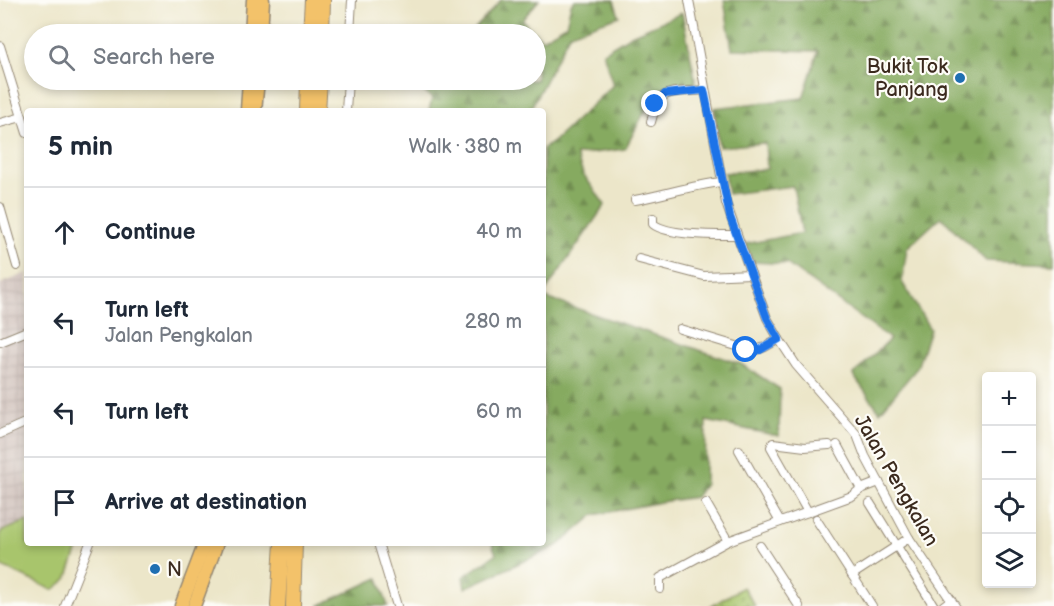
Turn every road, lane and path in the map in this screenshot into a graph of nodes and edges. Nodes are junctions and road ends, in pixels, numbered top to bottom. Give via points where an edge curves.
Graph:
1 (253, 0) edge
2 (263, 0) edge
3 (312, 0) edge
4 (323, 0) edge
5 (352, 0) edge
6 (688, 0) edge
7 (252, 24) edge
8 (262, 24) edge
9 (311, 24) edge
10 (322, 24) edge
11 (351, 24) edge
12 (0, 46) edge
13 (248, 90) edge
14 (257, 90) edge
15 (308, 90) edge
16 (319, 90) edge
17 (347, 90) edge
18 (704, 90) junction
19 (247, 108) edge
20 (255, 108) edge
21 (307, 108) edge
22 (318, 108) edge
23 (346, 108) edge
24 (22, 117) junction
25 (651, 122) dead end
26 (0, 123) edge
27 (24, 123) edge
28 (722, 182) junction
29 (635, 200) dead end
30 (0, 207) edge
31 (652, 218) dead end
32 (736, 235) junction
33 (639, 259) dead end
34 (17, 266) dead end
35 (751, 274) junction
36 (680, 328) dead end
37 (24, 332) edge
38 (779, 339) junction
39 (0, 342) edge
40 (24, 423) edge
41 (0, 434) edge
42 (739, 450) dead end
43 (879, 482) junction
44 (861, 489) junction
45 (706, 503) dead end
46 (870, 503) dead end
47 (808, 512) junction
48 (816, 519) dead end
49 (780, 522) junction
50 (909, 538) junction
51 (728, 541) junction
52 (89, 546) edge
53 (204, 546) edge
54 (216, 546) edge
55 (282, 546) edge
56 (295, 546) edge
57 (379, 546) edge
58 (760, 546) dead end
59 (896, 547) junction
60 (852, 575) junction
61 (660, 588) dead end
62 (953, 603) edge
63 (65, 606) edge
64 (181, 606) edge
65 (194, 606) edge
66 (278, 606) edge
67 (293, 606) edge
68 (397, 606) edge
69 (799, 606) edge
70 (872, 606) edge
71 (934, 606) edge
72 (943, 606) edge

1 - 7 main road
2 - 8 main road
3 - 9 highway
4 - 10 highway
5 - 11 street
6 - 18 street, Jalan Pengkalan
12 - 24 street
13 - 19 main road
14 - 20 main road
15 - 21 highway
16 - 22 highway
17 - 23 street
18 - 25 street via 665,94 655,104
18 - 28 street, Jalan Pengkalan
24 - 26 street
24 - 27 street
28 - 29 street
28 - 32 street, Jalan Pengkalan
30 - 34 street
31 - 32 street via 660,230
32 - 35 street, Jalan Pengkalan
33 - 35 street via 704,276
35 - 38 street, Jalan Pengkalan
36 - 38 street via 753,351
37 - 39 street
38 - 43 street, Jalan Pengkalan via 796,365 857,435
40 - 41 street
42 - 49 street
43 - 44 street
43 - 50 street, Jalan Pengkalan
44 - 47 street
44 - 47 street via 833,445 773,443 771,447
45 - 51 street
46 - 59 street
47 - 49 street
48 - 60 street
49 - 51 street
50 - 59 street
50 - 62 street, Jalan Pengkalan
51 - 61 street via 660,578
52 - 63 street
53 - 64 main road
54 - 65 main road
55 - 66 highway
56 - 67 highway
57 - 68 street
58 - 69 street
59 - 60 street
59 - 71 street
60 - 70 street
62 - 72 street

